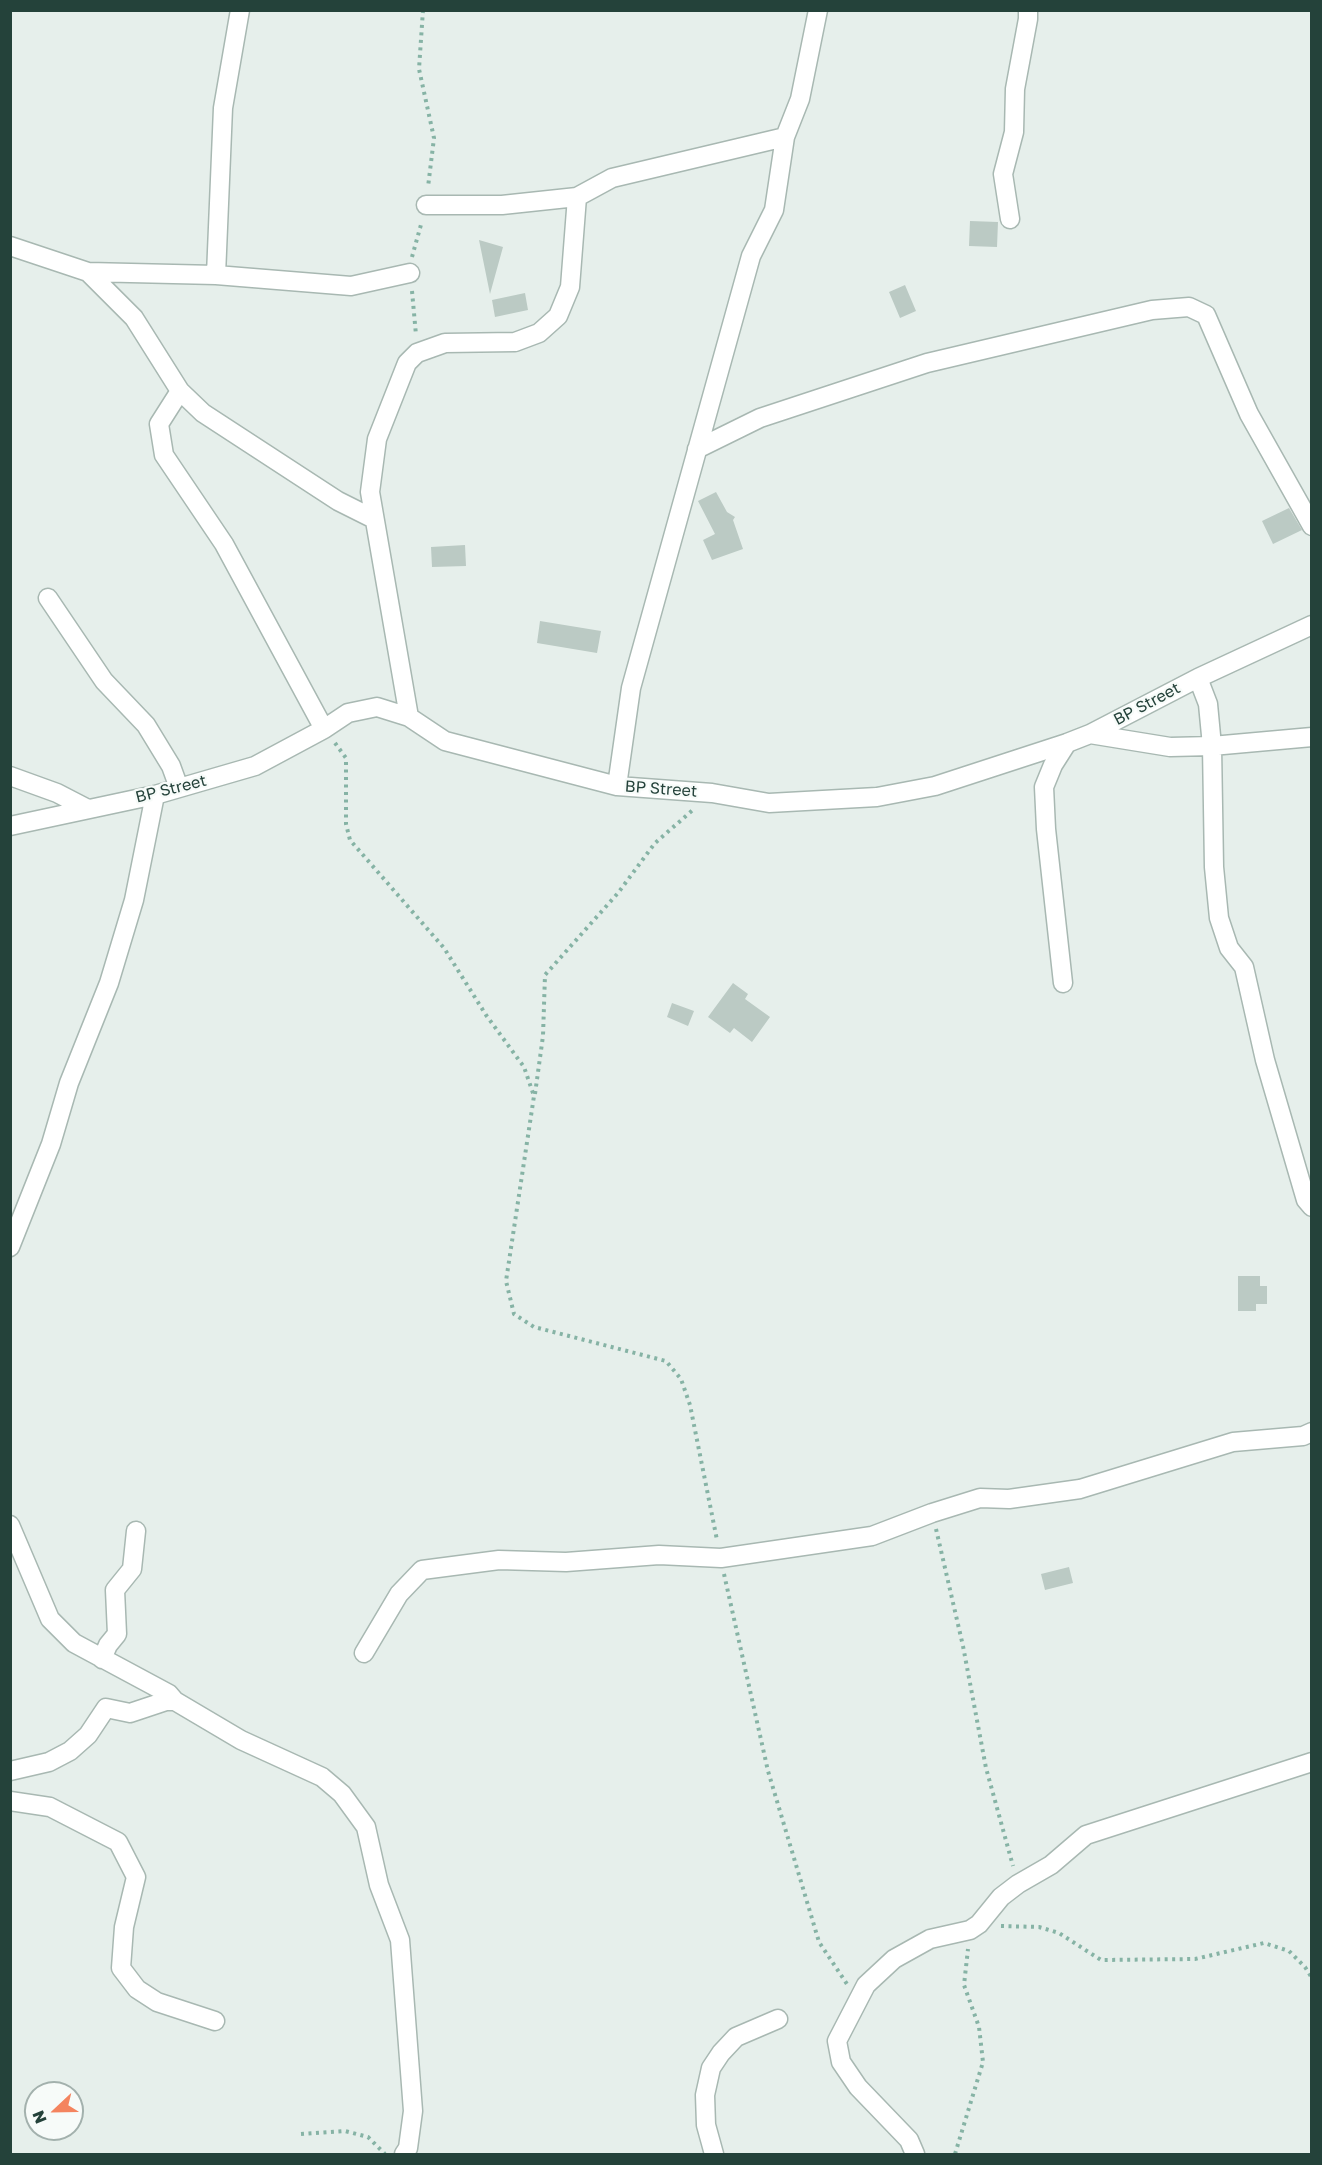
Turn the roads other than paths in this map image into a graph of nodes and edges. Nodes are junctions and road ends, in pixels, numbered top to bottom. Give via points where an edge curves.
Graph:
1 (240, 10) edge
2 (818, 10) edge
3 (1028, 10) edge
4 (785, 137) junction
5 (577, 196) junction
6 (426, 205) road end
7 (1010, 219) dead end
8 (10, 246) edge
9 (88, 272) junction
10 (411, 273) road end
11 (216, 275) junction
12 (180, 391) junction
13 (697, 449) junction
14 (374, 519) junction
15 (1311, 526) edge
16 (48, 598) dead end
17 (1311, 625) edge
18 (1198, 678) junction
19 (409, 717) junction
20 (324, 729) junction
21 (1090, 734) junction
22 (1311, 737) edge
23 (1067, 743) junction
24 (1212, 746) junction
25 (10, 776) edge
26 (617, 786) junction
27 (179, 788) junction
28 (155, 795) junction
29 (86, 808) junction
30 (10, 826) edge
31 (1063, 983) dead end
32 (1311, 1207) edge
33 (10, 1247) edge
34 (1311, 1432) edge
35 (10, 1525) edge
36 (136, 1531) dead end
37 (364, 1653) dead end
38 (102, 1659) junction
39 (175, 1701) junction
40 (1311, 1762) edge
41 (10, 1771) edge
42 (10, 1801) edge
43 (778, 2019) dead end
44 (215, 2021) dead end
45 (404, 2154) edge
46 (714, 2154) edge
47 (915, 2154) edge

1 - 11 street via 223,108
2 - 4 street via 800,99
3 - 7 street via 1015,89 1014,132 1003,174
4 - 5 street via 612,178
4 - 13 street via 774,210 751,256
5 - 6 street via 502,205
5 - 14 street via 570,286 558,316 539,333 515,342 446,343 417,353 407,363 376,439 370,492
8 - 9 street
9 - 11 street
9 - 12 street via 134,318
10 - 11 street via 351,286
12 - 14 street via 203,413 338,501
12 - 20 street via 159,424 164,455 224,544
13 - 15 street via 760,418 927,363 1152,310 1189,307 1206,315 1249,414
13 - 26 street via 631,688
14 - 19 street
16 - 27 street via 104,681 146,725 171,766
17 - 18 street, BP Street
18 - 21 street, BP Street
18 - 24 street via 1208,704
19 - 20 street, BP Street via 377,707 348,713
19 - 26 street, BP Street via 444,741
20 - 27 street, BP Street via 255,766
21 - 23 street, BP Street
21 - 24 street via 1170,747
22 - 24 street
23 - 26 street, BP Street via 935,786 877,797 769,803 712,793
23 - 31 street via 1044,787
24 - 32 street via 1219,918 1229,948 1244,967 1265,1060
25 - 29 street
27 - 28 street, BP Street
28 - 29 street, BP Street
28 - 33 street via 134,900 109,983
29 - 30 street, BP Street
34 - 37 street via 1233,1442 1080,1489 1009,1499 980,1498 872,1536 721,1558 659,1555 566,1562 499,1560 422,1570 399,1594
35 - 38 street via 50,1619 74,1643
36 - 38 street via 132,1569 115,1590 117,1634
38 - 39 street via 169,1694
39 - 41 street via 129,1713 106,1708 70,1751 49,1762
39 - 45 street via 242,1740 322,1778 342,1794 366,1827 379,1885 399,1940 413,2110
40 - 47 street via 1086,1835 1052,1865 1001,1897 975,1927 930,1939 894,1959 866,1985 837,2042 841,2062 858,2087 909,2139
42 - 44 street via 50,1806 118,1842 136,1877 124,1926 121,1968 138,1989 157,2002
43 - 46 street via 736,2037 711,2068 705,2095 706,2125

